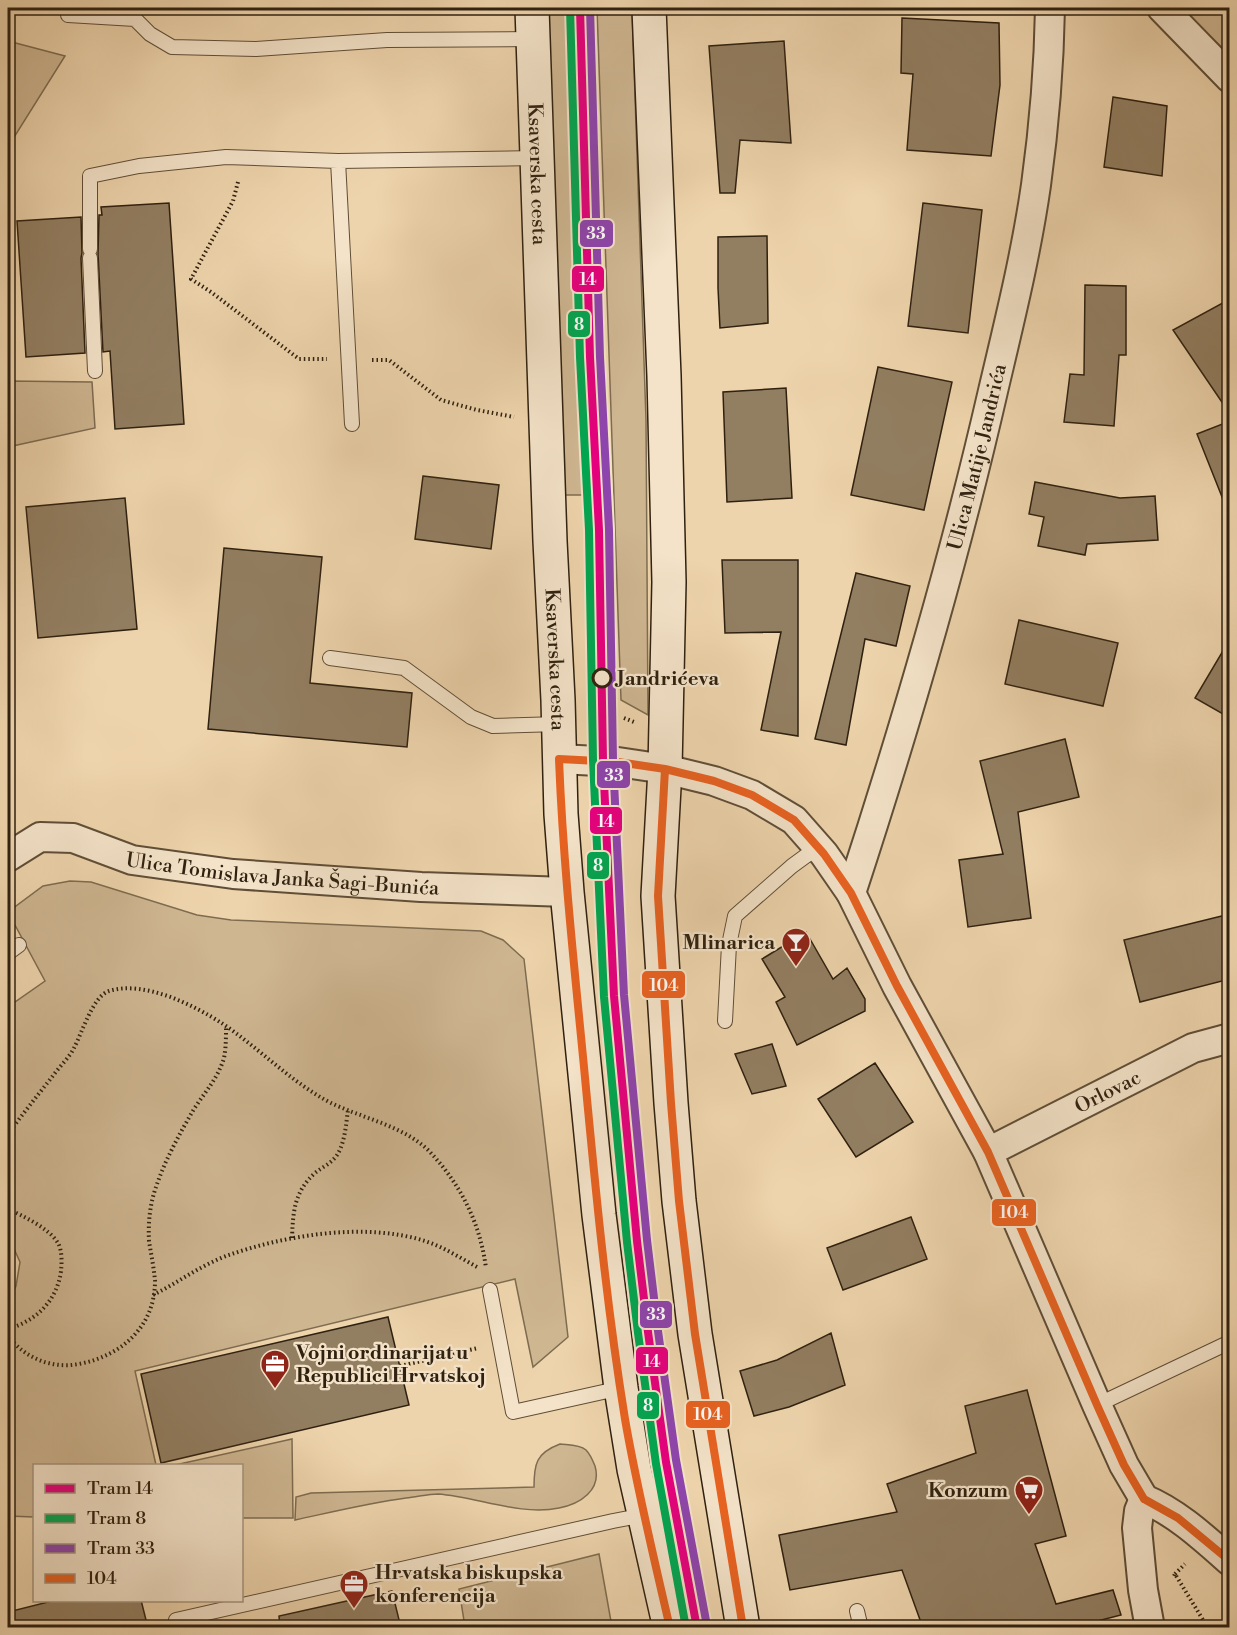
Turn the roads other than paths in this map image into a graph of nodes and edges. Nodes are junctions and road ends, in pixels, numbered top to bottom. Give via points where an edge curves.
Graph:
1 (650, 8) edge
2 (1050, 8) edge
3 (1162, 8) edge
4 (68, 15) dead end
5 (532, 23) edge
6 (1230, 78) edge
7 (537, 158) junction
8 (338, 161) junction
9 (95, 371) dead end
10 (352, 424) dead end
11 (330, 658) dead end
12 (559, 724) junction
13 (559, 759) junction
14 (665, 769) junction
15 (818, 848) junction
16 (8, 857) edge
17 (567, 892) junction
18 (851, 893) junction
19 (725, 1021) dead end
20 (1230, 1038) edge
21 (988, 1152) junction
22 (490, 1290) dead end
23 (1230, 1342) edge
24 (621, 1388) junction
25 (1097, 1405) junction
26 (1144, 1499) junction
27 (644, 1515) junction
28 (1230, 1561) edge
29 (857, 1611) dead end
30 (176, 1620) dead end
31 (670, 1628) edge
32 (743, 1628) edge
33 (861, 1628) edge
34 (1150, 1628) edge

1 - 14 main road via 669,582
2 - 18 street, Ulica Matije Jandrića via 1036,186 1017,286 968,499 893,766
3 - 6 street
4 - 5 lane via 135,19 172,47 256,49 387,40
5 - 7 main road, Ksaverska cesta
7 - 8 lane
7 - 12 main road, Ksaverska cesta
8 - 9 lane via 226,157 139,166 90,176
8 - 10 lane
11 - 12 lane via 404,668 471,717 493,726
12 - 13 main road, Ksaverska cesta
13 - 14 street via 603,760
13 - 17 main road, Ksaverska cesta
14 - 15 street via 752,795 794,820
14 - 32 main road via 658,896 679,1201 695,1334
15 - 18 street
15 - 19 lane via 735,916 729,945
16 - 17 street, Ulica Tomislava Janka Šagi-Bunića via 40,837 73,838 132,860 234,874
17 - 24 main road, Ksaverska cesta via 599,1215
18 - 21 street
20 - 21 street, Orlovac via 1193,1048
21 - 25 street
22 - 24 lane via 513,1412
23 - 25 lane
24 - 27 main road, Ksaverska cesta
25 - 26 street
26 - 28 street via 1171,1514
26 - 34 street via 1138,1511 1137,1528
27 - 30 lane
27 - 31 main road, Ksaverska cesta
29 - 33 lane

